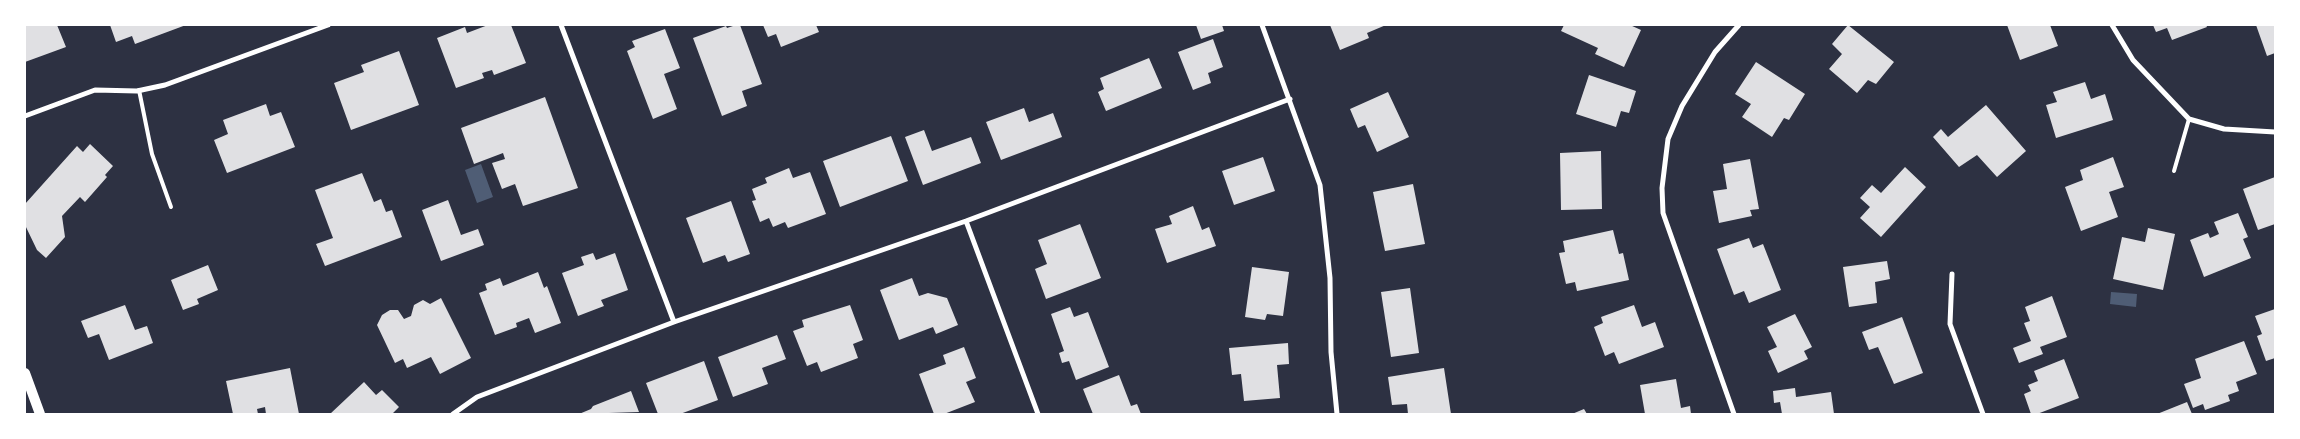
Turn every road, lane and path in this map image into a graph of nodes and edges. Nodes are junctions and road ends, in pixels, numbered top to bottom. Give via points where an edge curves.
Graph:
1 (328, 25) edge
2 (561, 25) edge
3 (1262, 25) edge
4 (1738, 25) edge
5 (2112, 25) edge
6 (139, 90) junction
7 (1290, 99) junction
8 (25, 116) edge
9 (2189, 119) junction
10 (2275, 132) edge
11 (2174, 171) dead end
12 (171, 207) dead end
13 (966, 221) junction
14 (1952, 274) dead end
15 (674, 322) junction
16 (25, 373) edge
17 (40, 414) edge
18 (453, 414) edge
19 (1038, 414) edge
20 (1337, 414) edge
21 (1734, 414) edge
22 (1983, 414) edge

1 - 6 street via 166,85
2 - 15 street
3 - 7 street
4 - 21 street via 1715,52 1682,106 1668,139 1662,188 1663,213
5 - 9 street via 2133,60
6 - 8 street via 95,90
6 - 12 lane via 152,154
7 - 13 street
7 - 20 street via 1320,185 1330,278 1331,352
9 - 10 street via 2224,128
9 - 11 lane
13 - 15 street
13 - 19 street
14 - 22 street via 1950,324
15 - 18 street via 476,397
16 - 17 main road

